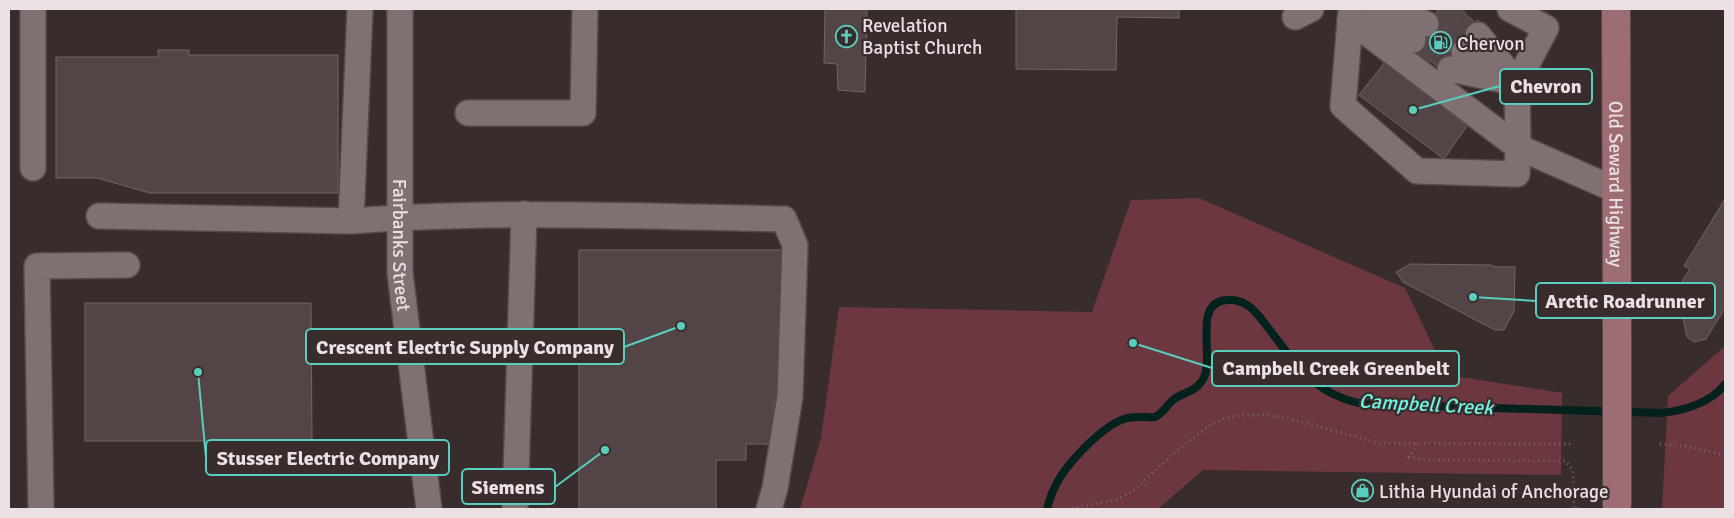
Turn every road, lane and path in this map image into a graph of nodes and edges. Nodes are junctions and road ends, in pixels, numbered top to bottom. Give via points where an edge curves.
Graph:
1 (34, 9) edge
2 (360, 9) edge
3 (400, 9) edge
4 (585, 9) edge
5 (1375, 9) edge
6 (1393, 9) edge
7 (1510, 9) edge
8 (1616, 9) edge
9 (1351, 14) edge
10 (1517, 83) junction
11 (468, 113) dead end
12 (1518, 147) junction
13 (34, 168) dead end
14 (1616, 190) junction
15 (524, 214) junction
16 (99, 216) dead end
17 (400, 217) junction
18 (351, 221) junction
19 (127, 265) dead end
20 (1417, 444) junction
21 (1574, 444) dead end
22 (1660, 444) dead end
23 (1725, 455) edge
24 (1581, 507) edge
25 (1617, 508) edge
26 (41, 509) edge
27 (428, 509) edge
28 (515, 509) edge
29 (770, 509) edge
30 (1067, 509) edge

1 - 13 street
2 - 18 street
3 - 17 street, Fairbanks Street
4 - 11 street via 583,113
5 - 6 street via 1419,32
7 - 10 street via 1546,28
8 - 14 main road, Old Seward Highway
9 - 12 street
9 - 12 street via 1344,106 1417,171 1517,174
10 - 10 street via 1464,52
10 - 12 street
12 - 14 street
14 - 25 main road, Old Seward Highway, bridge
15 - 17 street
15 - 28 street
15 - 29 street via 784,219 796,245 790,397
16 - 18 street
17 - 18 street
17 - 27 street, Fairbanks Street via 400,273
19 - 26 street via 37,266
20 - 21 path
20 - 24 path via 1409,457 1427,460 1565,461 1573,470 1574,508
20 - 30 path via 1378,443 1266,415 1226,418 1210,425 1179,449 1133,491 1116,500
22 - 23 path

